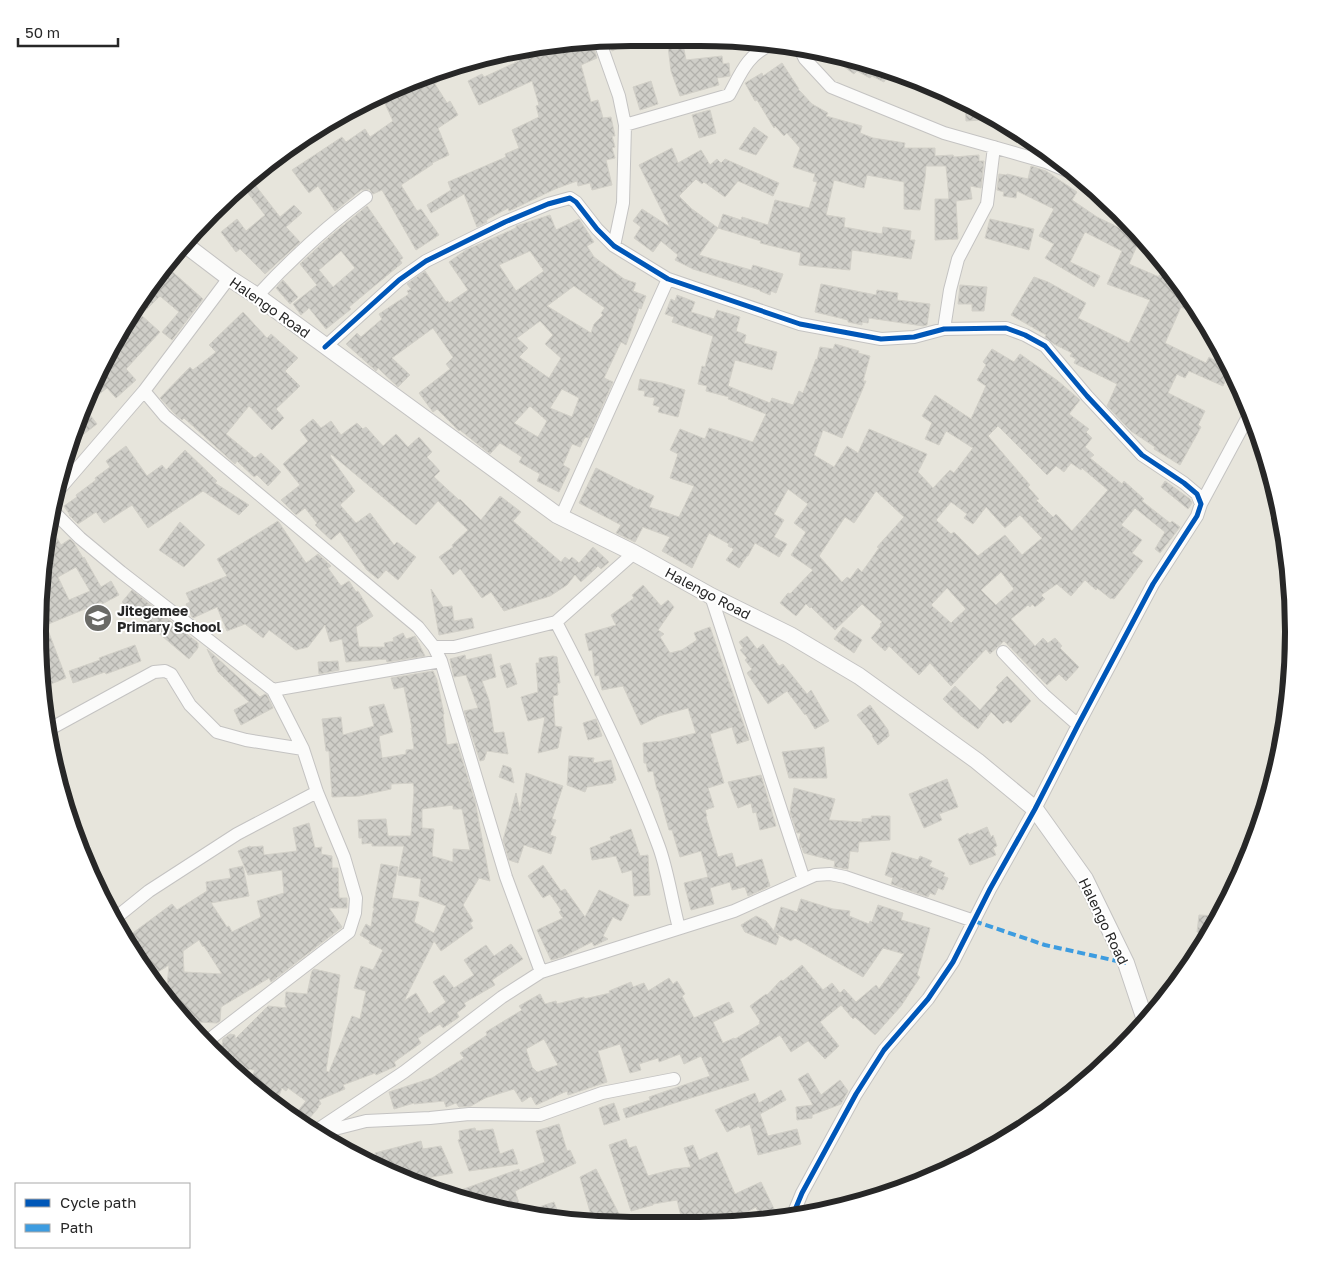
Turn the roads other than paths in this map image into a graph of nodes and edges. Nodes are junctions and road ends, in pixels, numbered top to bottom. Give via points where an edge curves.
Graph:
1 (603, 47) edge
2 (763, 50) edge
3 (803, 55) edge
4 (625, 125) junction
5 (994, 148) junction
6 (1054, 165) edge
7 (366, 197) dead end
8 (614, 246) junction
9 (189, 248) edge
10 (229, 278) junction
11 (668, 279) junction
12 (257, 296) junction
13 (944, 329) junction
14 (325, 347) junction
15 (144, 392) junction
16 (1245, 422) edge
17 (65, 482) edge
18 (1201, 504) junction
19 (57, 515) edge
20 (561, 517) junction
21 (634, 553) junction
22 (712, 596) junction
23 (556, 622) junction
24 (434, 647) junction
25 (1002, 652) dead end
26 (441, 661) junction
27 (273, 690) junction
28 (1078, 725) junction
29 (54, 727) edge
30 (303, 748) junction
31 (317, 792) junction
32 (1034, 809) junction
33 (804, 880) junction
34 (120, 914) edge
35 (974, 921) junction
36 (679, 928) junction
37 (540, 972) junction
38 (1143, 1014) edge
39 (211, 1038) edge
40 (674, 1079) dead end
41 (322, 1128) edge
42 (326, 1130) edge
43 (796, 1209) edge

1 - 4 street
2 - 4 street via 742,68 729,95
3 - 5 street via 831,87 944,133
4 - 8 street via 623,203
5 - 6 street
5 - 13 street via 987,204 958,259
7 - 12 street via 332,223
8 - 11 street
8 - 14 street via 570,198 548,204 426,261 399,280
9 - 10 street, Halengo Road
10 - 12 street, Halengo Road
10 - 15 street
11 - 13 street via 800,324 881,339 914,337
11 - 20 street
12 - 14 street, Halengo Road
13 - 18 street via 1006,328 1044,346 1142,455 1198,494
14 - 20 street, Halengo Road
15 - 17 street
15 - 24 street via 165,416 418,627
16 - 18 street
18 - 28 street via 1153,584
19 - 27 street via 121,572
20 - 21 street, Halengo Road
21 - 22 street, Halengo Road
21 - 23 street
22 - 32 street, Halengo Road via 790,635 859,676 976,761
22 - 33 street
23 - 24 street via 454,647
23 - 36 street via 631,778 660,849
24 - 26 street
25 - 28 street
26 - 27 street
26 - 37 street via 506,877
27 - 30 street
28 - 32 street
29 - 30 street via 154,672 165,671 171,674 190,705 217,732 246,740
30 - 31 street
31 - 34 street via 237,834 149,891
31 - 39 street via 344,857 356,898 349,932
32 - 35 street
32 - 38 street, Halengo Road via 1085,879 1126,963
33 - 35 street via 823,874 845,877
33 - 36 street via 734,911
35 - 43 street via 953,962 928,999 884,1050 856,1094
36 - 37 street
37 - 41 street
40 - 42 street via 602,1093 540,1114 469,1114 366,1121

